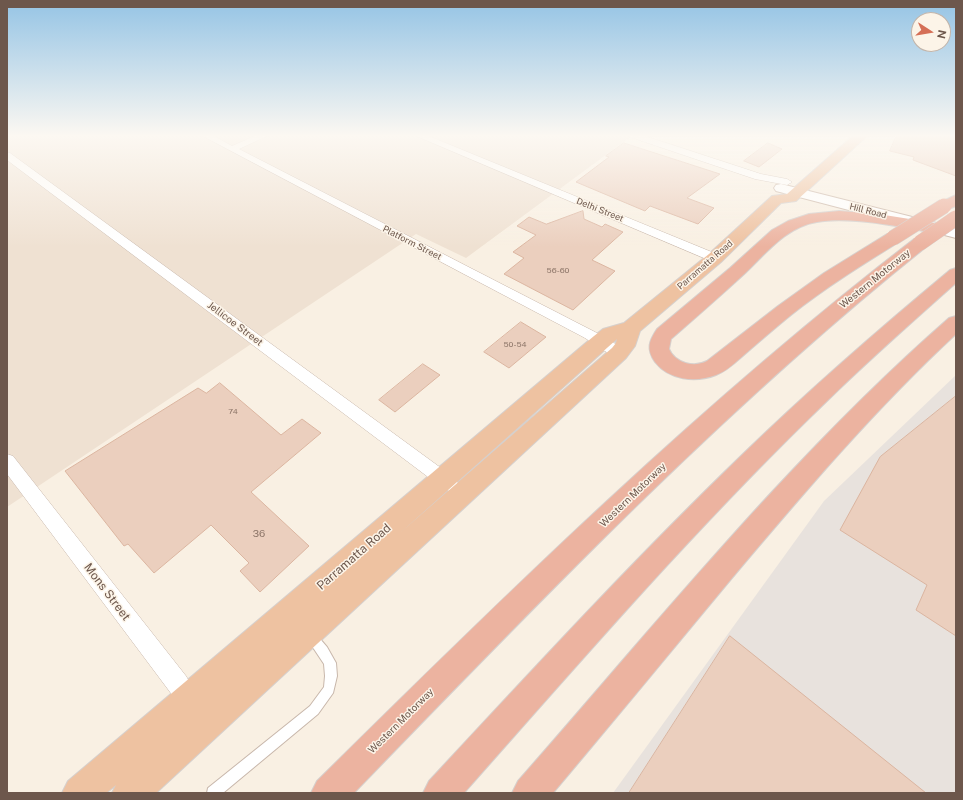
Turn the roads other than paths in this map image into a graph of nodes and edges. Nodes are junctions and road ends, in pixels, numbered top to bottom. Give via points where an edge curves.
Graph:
1 (30, 172) edge
2 (277, 172) edge
3 (508, 172) edge
4 (745, 172) edge
5 (811, 172) edge
6 (791, 187) junction
7 (950, 203) edge
8 (956, 218) edge
9 (956, 226) edge
10 (935, 228) junction
11 (956, 233) edge
12 (715, 258) junction
13 (956, 274) edge
14 (956, 323) edge
15 (610, 347) junction
16 (7, 461) edge
17 (453, 486) junction
18 (290, 611) junction
19 (308, 634) junction
20 (196, 713) junction
21 (80, 793) edge
22 (130, 793) edge
23 (213, 793) edge
24 (328, 793) edge
25 (441, 793) edge
26 (530, 793) edge

1 - 17 street, Jellicoe Street
2 - 15 street, Platform Street
3 - 12 street, Delhi Street
4 - 6 street via 768,183
5 - 6 highway, Parramatta Road
6 - 9 main road, Hill Road
6 - 10 main road, Hill Road
6 - 12 highway, Parramatta Road
7 - 10 highway, bridge via 892,238 830,277 708,370 682,370 668,363 660,355 658,344 664,334 778,233 794,224 815,217 839,216 878,219
8 - 24 highway, Western Motorway, bridge via 864,287 692,437 483,638
10 - 11 main road, Hill Road
12 - 15 highway, Parramatta Road via 631,328 625,346
13 - 25 highway via 773,439 594,624
14 - 26 highway via 927,348 796,485 732,556
15 - 17 highway, Parramatta Road
16 - 20 street, Mons Street
17 - 18 highway, Parramatta Road
17 - 19 highway, Parramatta Road
18 - 19 lane
18 - 20 highway, Parramatta Road
19 - 20 highway, Parramatta Road
19 - 23 lane via 330,663 328,689 314,710
20 - 21 highway, Parramatta Road
20 - 22 highway, Parramatta Road

